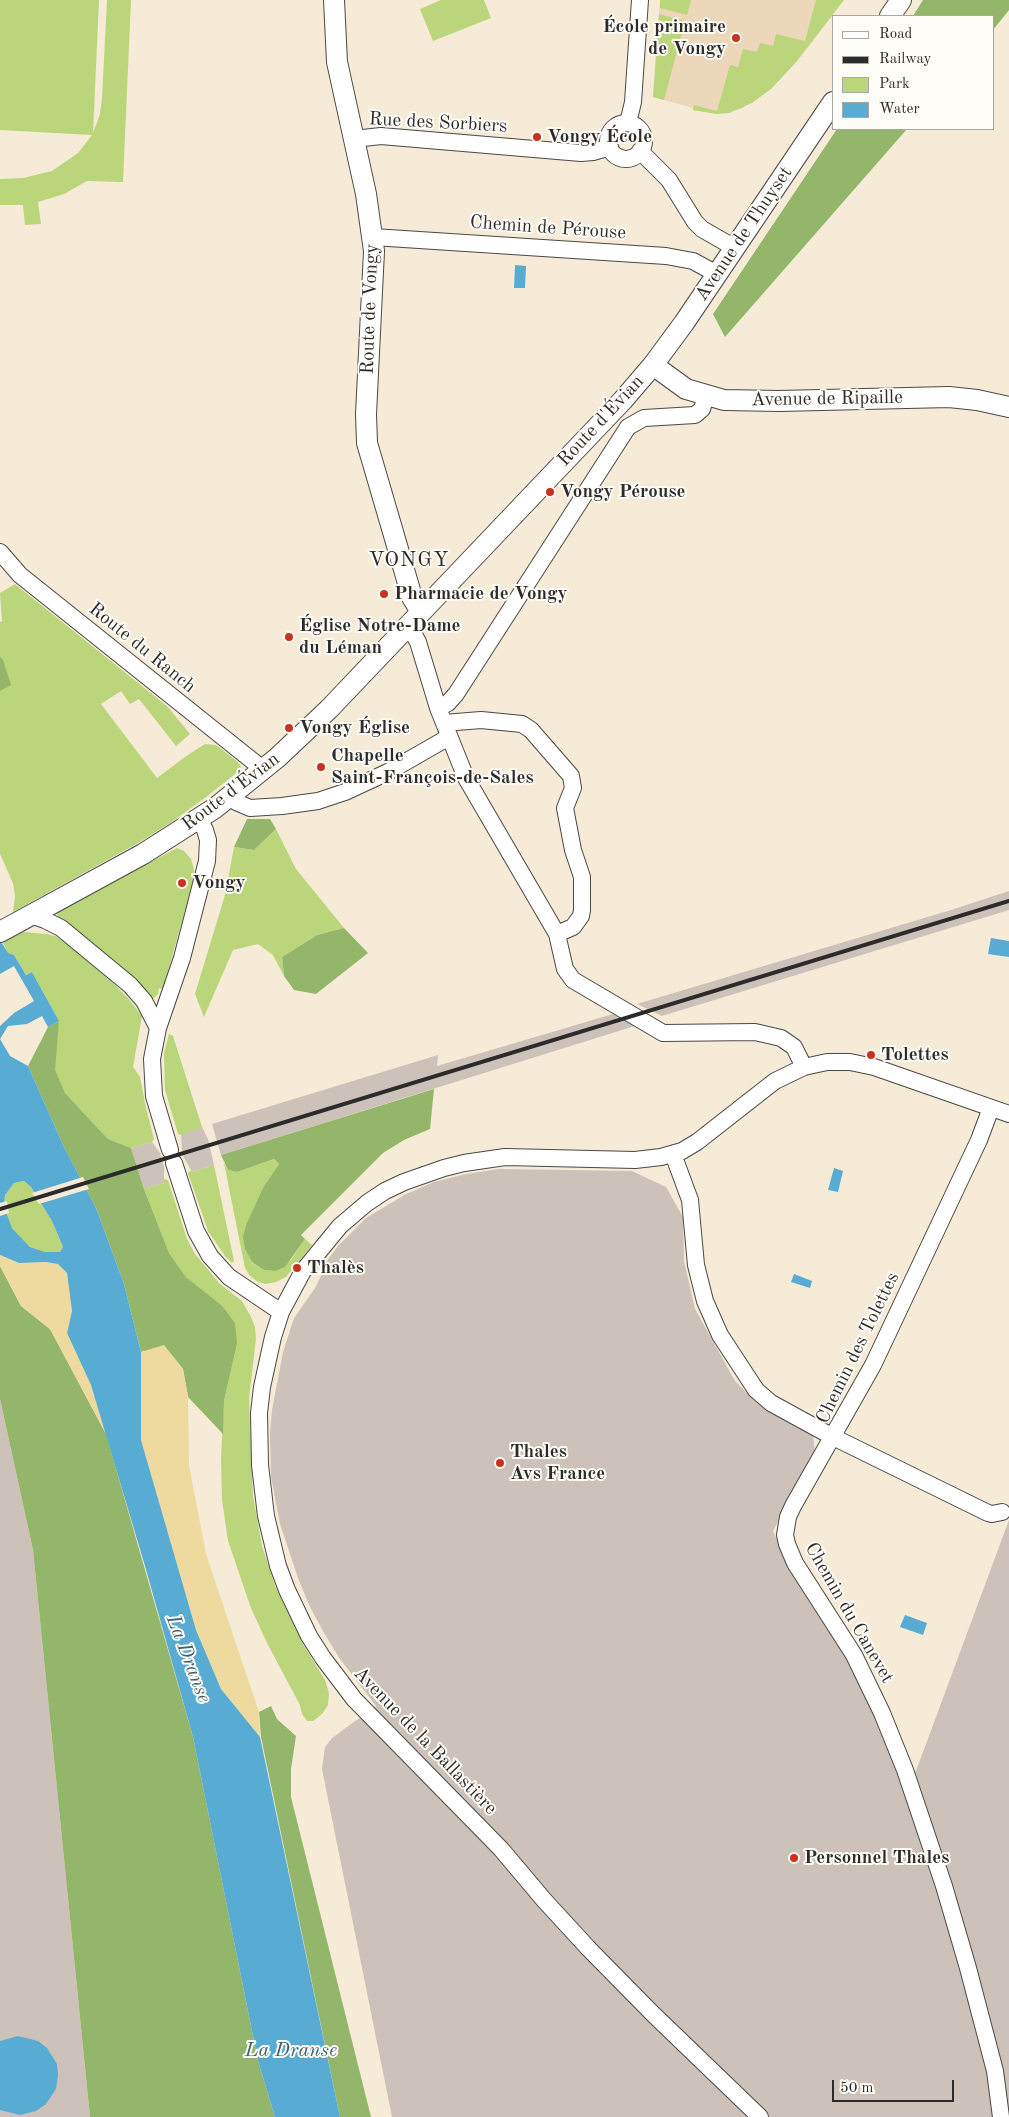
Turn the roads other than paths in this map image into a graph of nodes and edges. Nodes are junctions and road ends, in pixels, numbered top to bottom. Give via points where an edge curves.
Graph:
1 (334, 0) edge
2 (640, 0) edge
3 (901, 0) edge
4 (891, 15) edge
5 (832, 103) edge
6 (628, 123) junction
7 (354, 139) junction
8 (610, 147) junction
9 (640, 151) junction
10 (373, 237) junction
11 (735, 248) junction
12 (717, 274) junction
13 (653, 365) junction
14 (706, 396) junction
15 (1009, 407) edge
16 (0, 552) edge
17 (415, 619) junction
18 (444, 723) junction
19 (264, 770) junction
20 (230, 796) junction
21 (199, 818) junction
22 (38, 917) junction
23 (6, 928) edge
24 (557, 934) junction
25 (158, 1028) junction
26 (804, 1067) junction
27 (991, 1108) junction
28 (1009, 1114) edge
29 (673, 1154) junction
30 (282, 1312) junction
31 (833, 1437) junction
32 (1002, 1512) dead end
33 (760, 2117) edge
34 (1001, 2117) edge

1 - 7 street, Route de Vongy via 337,62
2 - 6 street via 633,102
3 - 4 street
5 - 11 street, Avenue de Thuyset
6 - 8 street via 612,130
6 - 9 street via 643,134
7 - 8 street, Rue des Sorbiers via 376,135 581,153
7 - 10 street, Route de Vongy
8 - 9 street via 624,158 636,156
9 - 11 street via 669,180 695,222
10 - 12 street, Chemin de Pérouse via 666,256 693,261
10 - 17 street, Route de Vongy via 367,443 412,597
11 - 12 street, Avenue de Thuyset
12 - 13 street, Avenue de Thuyset
13 - 14 street, Avenue de Ripaille via 678,385
13 - 17 street, Route d'Évian
14 - 15 street, Avenue de Ripaille via 756,402 949,398
14 - 18 street via 702,410 691,416 644,418 623,433 448,703
16 - 19 street, Route du Ranch via 20,575
17 - 18 street via 418,642
17 - 19 street, Route d'Évian via 324,715
18 - 20 street via 388,772 318,802 250,808
18 - 24 street via 472,790
18 - 24 street via 481,720 522,724 571,776 573,788 565,808 582,877 582,910 573,927
19 - 20 street, Route d'Évian
20 - 21 street, Route d'Évian
21 - 22 street, Route d'Évian
21 - 25 street via 208,840 207,861 182,958
22 - 23 street, Route d'Évian
22 - 25 street via 61,928 130,985
24 - 26 street via 565,969 573,980 657,1031 765,1034 790,1043
25 - 30 street via 152,1059 154,1096 193,1224 210,1256 230,1277
26 - 27 street, Avenue de la Ballastière via 832,1062 862,1064
26 - 29 street, Avenue de la Ballastière via 774,1081 697,1142
27 - 28 street, Avenue de la Ballastière
27 - 31 street, Chemin des Tolettes via 882,1346
29 - 30 street, Avenue de la Ballastière via 635,1160 484,1159 404,1182 367,1203 340,1226 304,1271
29 - 31 street via 690,1200 700,1283 720,1335 749,1382 763,1397
30 - 33 street, Avenue de la Ballastière via 262,1387 261,1482 278,1566 309,1636 365,1711 502,1849 544,1900 652,2014
31 - 32 street, Chemin des Tolettes via 988,1513
31 - 34 street, Chemin du Canevet via 788,1517 787,1544 795,1563 858,1662 905,1770 970,1977 995,2071

